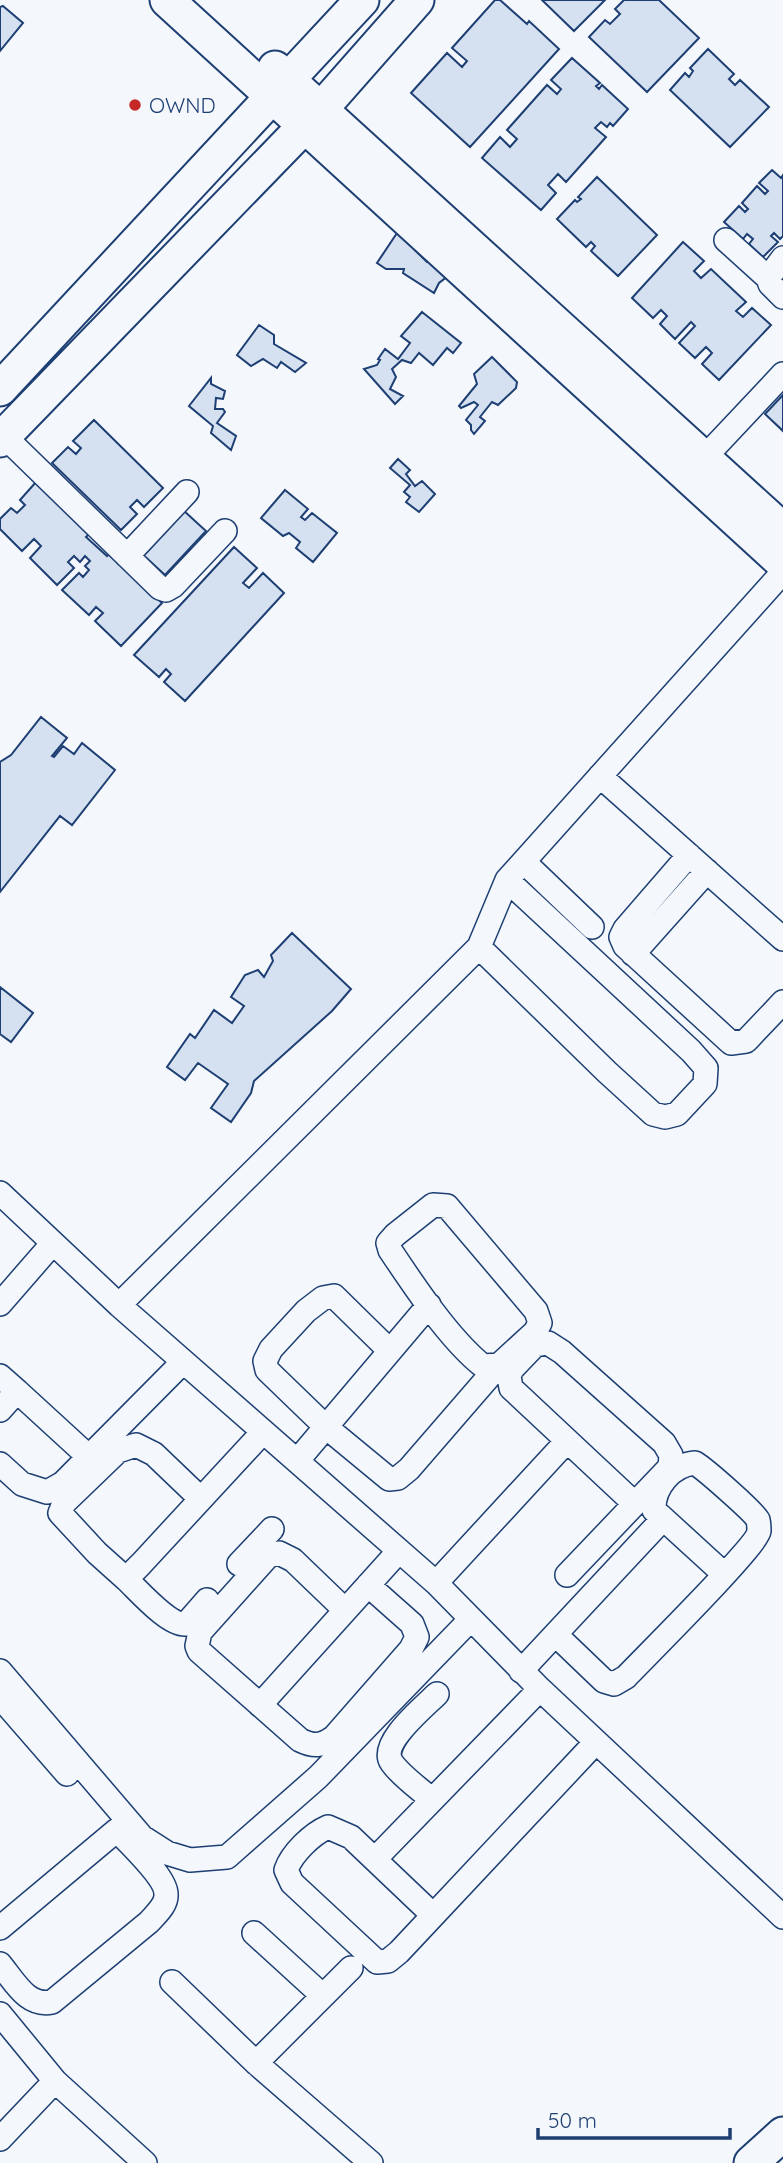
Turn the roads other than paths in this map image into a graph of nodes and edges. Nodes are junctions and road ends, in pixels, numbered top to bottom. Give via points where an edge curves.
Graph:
1 (167, 0) edge
2 (201, 0) edge
3 (362, 0) edge
4 (417, 0) edge
5 (281, 89) junction
6 (313, 117) junction
7 (726, 240) dead end
8 (783, 258) edge
9 (768, 278) junction
10 (783, 297) edge
11 (783, 374) edge
12 (0, 390) edge
13 (2, 438) edge
14 (704, 458) junction
15 (187, 492) dead end
16 (783, 530) edge
17 (225, 531) dead end
18 (127, 556) junction
19 (783, 563) edge
20 (783, 572) edge
21 (600, 776) junction
22 (689, 855) junction
23 (524, 862) junction
24 (707, 872) junction
25 (507, 880) junction
26 (592, 927) dead end
27 (783, 939) edge
28 (479, 947) junction
29 (634, 954) junction
30 (783, 1002) edge
31 (0, 1193) edge
32 (53, 1243) junction
33 (0, 1304) edge
34 (119, 1305) junction
35 (429, 1305) junction
36 (390, 1351) junction
37 (183, 1362) junction
38 (499, 1365) junction
39 (8, 1383) edge
40 (0, 1410) edge
41 (326, 1427) junction
42 (263, 1432) junction
43 (567, 1441) junction
44 (89, 1457) junction
45 (297, 1461) junction
46 (0, 1464) edge
47 (201, 1499) junction
48 (635, 1504) junction
49 (663, 1519) junction
50 (272, 1529) dead end
51 (398, 1552) junction
52 (724, 1574) junction
53 (567, 1575) dead end
54 (126, 1579) junction
55 (436, 1583) junction
56 (368, 1585) junction
57 (345, 1610) junction
58 (471, 1619) junction
59 (556, 1635) junction
60 (0, 1671) edge
61 (522, 1671) junction
62 (540, 1689) junction
63 (437, 1694) dead end
64 (0, 1697) edge
65 (260, 1705) junction
66 (596, 1742) junction
67 (432, 1800) junction
68 (117, 1830) junction
69 (375, 1859) junction
70 (433, 1915) junction
71 (783, 1917) edge
72 (0, 1928) edge
73 (254, 1933) dead end
74 (0, 1964) edge
75 (351, 1968) dead end
76 (172, 1982) dead end
77 (323, 1997) junction
78 (0, 2014) edge
79 (256, 2063) junction
80 (55, 2081) junction
81 (783, 2134) edge
82 (0, 2139) edge
83 (145, 2163) edge
84 (371, 2163) edge
85 (751, 2163) edge

1 - 5 street
2 - 5 street
3 - 5 street
4 - 6 street
5 - 6 street
5 - 12 street
6 - 13 street
6 - 14 street
6 - 19 street
7 - 9 street
8 - 9 street
9 - 10 street
11 - 14 street
13 - 18 street
14 - 16 street
15 - 18 street
17 - 18 street via 166,590
20 - 21 street
21 - 22 street
21 - 23 street
22 - 24 street
22 - 29 street via 621,937
23 - 25 street
23 - 26 street
24 - 27 street
24 - 29 street
25 - 28 street
25 - 28 street via 691,1051 706,1068 705,1084 677,1114 653,1114
28 - 34 street
29 - 30 street via 731,1043 746,1041
31 - 32 street
32 - 33 street
32 - 34 street
34 - 37 street
35 - 36 street
35 - 38 street via 472,1357 483,1366
35 - 38 street via 388,1243 433,1205 447,1206 536,1311 540,1323
36 - 41 street
36 - 41 street via 334,1296 306,1311 271,1349 265,1361 267,1370
37 - 42 street
37 - 44 street
38 - 41 street via 398,1478 389,1479
39 - 40 street
39 - 44 street
41 - 45 street
42 - 45 street
42 - 47 street
43 - 48 street
43 - 48 street via 511,1388 512,1369 535,1345 548,1343 562,1352 668,1449 670,1467
43 - 55 street
44 - 46 street via 47,1492 22,1484
45 - 51 street
47 - 54 street
47 - 54 street via 154,1454 136,1445 118,1451 64,1503 60,1513 70,1526
48 - 53 street
49 - 52 street
49 - 52 street via 654,1510 657,1488 682,1464 695,1463 706,1470 758,1519 759,1532 752,1545
49 - 59 street
50 - 54 street via 186,1624 170,1620
51 - 55 street
51 - 56 street
52 - 59 street via 626,1677 614,1684 604,1681
55 - 58 street
56 - 57 street
56 - 65 street via 412,1624 416,1637 411,1649 334,1737 323,1745 311,1745
57 - 65 street
57 - 65 street via 293,1560 279,1553 260,1564 200,1632 197,1646
58 - 60 street via 318,1777 227,1857 191,1860 167,1853 142,1837
58 - 61 street
59 - 61 street
61 - 62 street
62 - 66 street
62 - 67 street
63 - 67 street via 391,1741 388,1752 390,1762
64 - 68 street
66 - 70 street
66 - 71 street
67 - 69 street
68 - 72 street
68 - 74 street via 163,1883 167,1895 163,1907 52,2001 41,2004 29,1999
69 - 70 street
69 - 70 street via 351,1837 328,1827 317,1832 286,1870 292,1883 377,1962 388,1961
73 - 77 street
75 - 77 street
76 - 79 street
77 - 79 street
78 - 80 street
79 - 84 street
80 - 82 street
80 - 83 street
81 - 85 street

